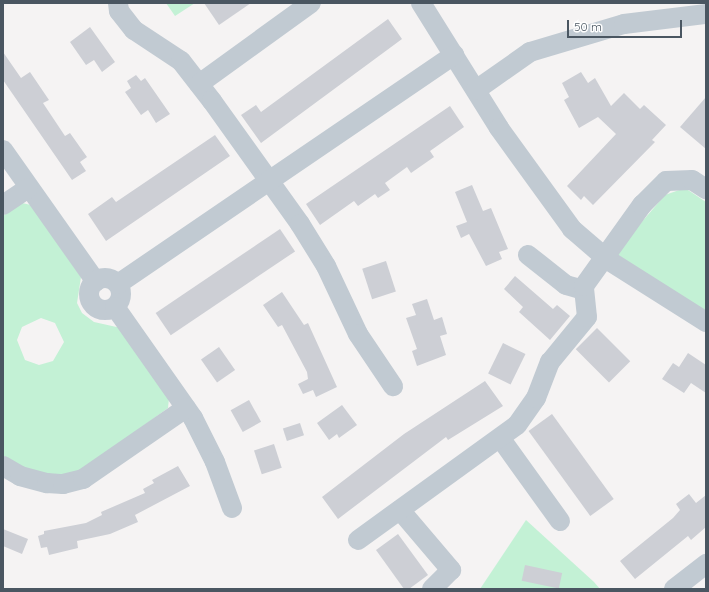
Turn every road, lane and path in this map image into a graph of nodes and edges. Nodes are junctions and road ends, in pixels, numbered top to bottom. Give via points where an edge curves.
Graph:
1 (118, 3) edge
2 (311, 3) edge
3 (421, 3) edge
4 (706, 14) edge
5 (454, 55) junction
6 (199, 84) junction
7 (476, 90) junction
8 (3, 150) edge
9 (268, 180) junction
10 (28, 188) junction
11 (706, 189) edge
12 (3, 205) edge
13 (528, 255) dead end
14 (604, 256) junction
15 (96, 282) junction
16 (118, 284) junction
17 (583, 290) junction
18 (115, 307) junction
19 (706, 322) edge
20 (393, 386) dead end
21 (186, 408) junction
22 (501, 439) junction
23 (3, 466) edge
24 (232, 508) dead end
25 (400, 510) junction
26 (560, 521) dead end
27 (358, 540) dead end
28 (706, 564) edge
29 (432, 589) edge
30 (674, 589) edge

1 - 6 street via 119,11 134,30 181,61
2 - 6 street
3 - 5 street
4 - 7 street via 624,24 530,52
5 - 7 street
5 - 9 street
6 - 9 street
7 - 14 street via 546,197 572,229
8 - 10 street
9 - 16 street
9 - 20 street via 326,266 358,334
10 - 12 street
10 - 15 street
11 - 14 street via 692,180 666,181 642,205
13 - 17 street via 566,285
14 - 17 street
14 - 19 street
15 - 16 street via 105,278
15 - 18 street via 89,290 93,305 105,310
16 - 18 street via 121,297
17 - 22 street via 587,317 550,362 528,412
18 - 21 street
21 - 23 street via 83,479 63,484 47,483 20,476
21 - 24 street via 215,462
22 - 25 street
22 - 26 street
25 - 27 street
25 - 29 street via 451,570
28 - 30 street

